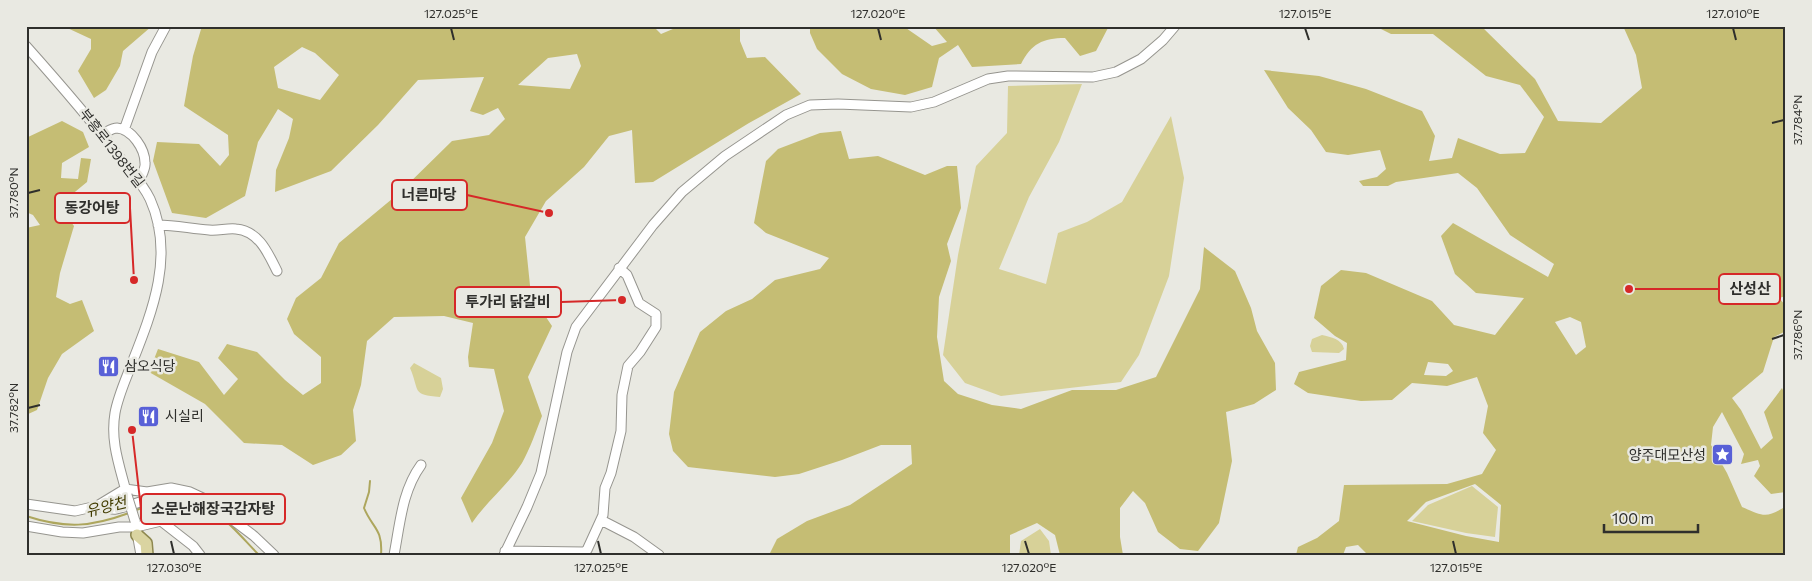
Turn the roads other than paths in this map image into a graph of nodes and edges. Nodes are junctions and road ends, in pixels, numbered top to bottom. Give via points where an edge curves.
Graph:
1 (166, 26) edge
2 (1175, 26) edge
3 (26, 46) edge
4 (124, 130) junction
5 (102, 134) junction
6 (139, 182) junction
7 (158, 225) junction
8 (619, 268) junction
9 (277, 271) dead end
10 (421, 465) dead end
11 (126, 492) junction
12 (207, 500) junction
13 (26, 504) edge
14 (97, 506) junction
15 (601, 520) junction
16 (26, 526) edge
17 (136, 528) junction
18 (504, 553) edge
19 (142, 555) edge
20 (147, 555) edge
21 (200, 555) edge
22 (274, 555) edge
23 (394, 555) edge
24 (659, 555) edge

1 - 4 street, 부흥로1398번길 via 152,52
2 - 8 street via 1141,59 1116,72 1093,77 1008,76 983,80 934,102 911,107 838,104 810,105 796,110 766,127 682,192
3 - 5 street, 부흥로1398번길
4 - 5 street via 115,128
4 - 6 street via 137,141 146,164
5 - 6 street, 부흥로1398번길
6 - 7 street, 부흥로1398번길 via 151,201
7 - 9 street via 246,231 265,247
7 - 11 street, 부흥로1398번길 via 161,260 155,302 115,415 115,452
8 - 15 street via 627,275 639,303 656,314 656,327 628,366 620,431
8 - 18 street via 576,327 567,352 541,473
10 - 23 street via 404,498
11 - 12 street via 171,488
11 - 14 street
11 - 17 street, 부흥로1398번길, bridge
12 - 14 street via 174,494 114,509
12 - 22 street
13 - 14 street via 75,511
15 - 18 street via 584,552
15 - 24 street
16 - 17 street via 84,533 120,527
17 - 19 street, 부흥로1398번길
17 - 20 main road via 146,543
17 - 21 street via 161,521

